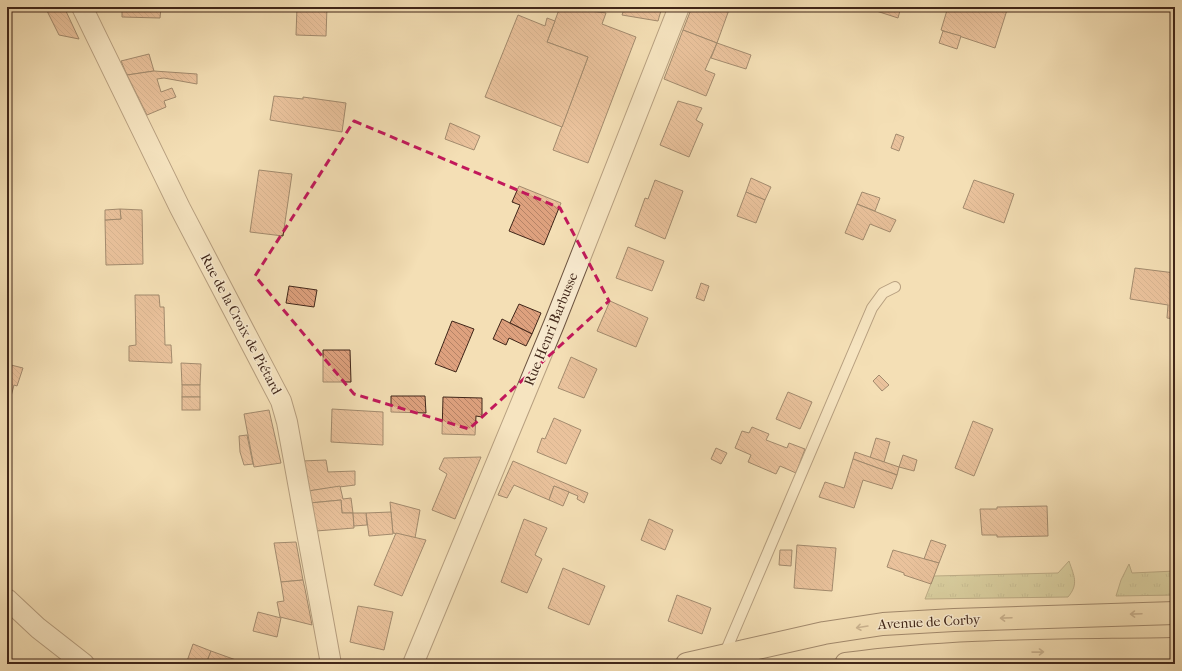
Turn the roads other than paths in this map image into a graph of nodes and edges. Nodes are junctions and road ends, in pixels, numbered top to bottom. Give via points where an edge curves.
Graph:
1 (82, 7) edge
2 (679, 7) edge
3 (895, 287) dead end
4 (7, 599) edge
5 (1175, 613) edge
6 (1175, 649) edge
7 (724, 656) junction
8 (420, 659) edge
9 (889, 661) edge
10 (84, 664) edge
11 (331, 664) edge
12 (688, 664) edge
13 (846, 664) edge

1 - 11 street, Rue de la Croix de Piétard via 180,208 281,401
2 - 8 street, Rue Henri Barbusse
3 - 7 lane via 883,293 872,308
4 - 10 street via 38,628
5 -> 7 main road, Avenue de Corby via 883,624 824,633
9 -> 6 main road via 952,654
7 - 12 main road, Avenue de Corby
9 - 13 main road

